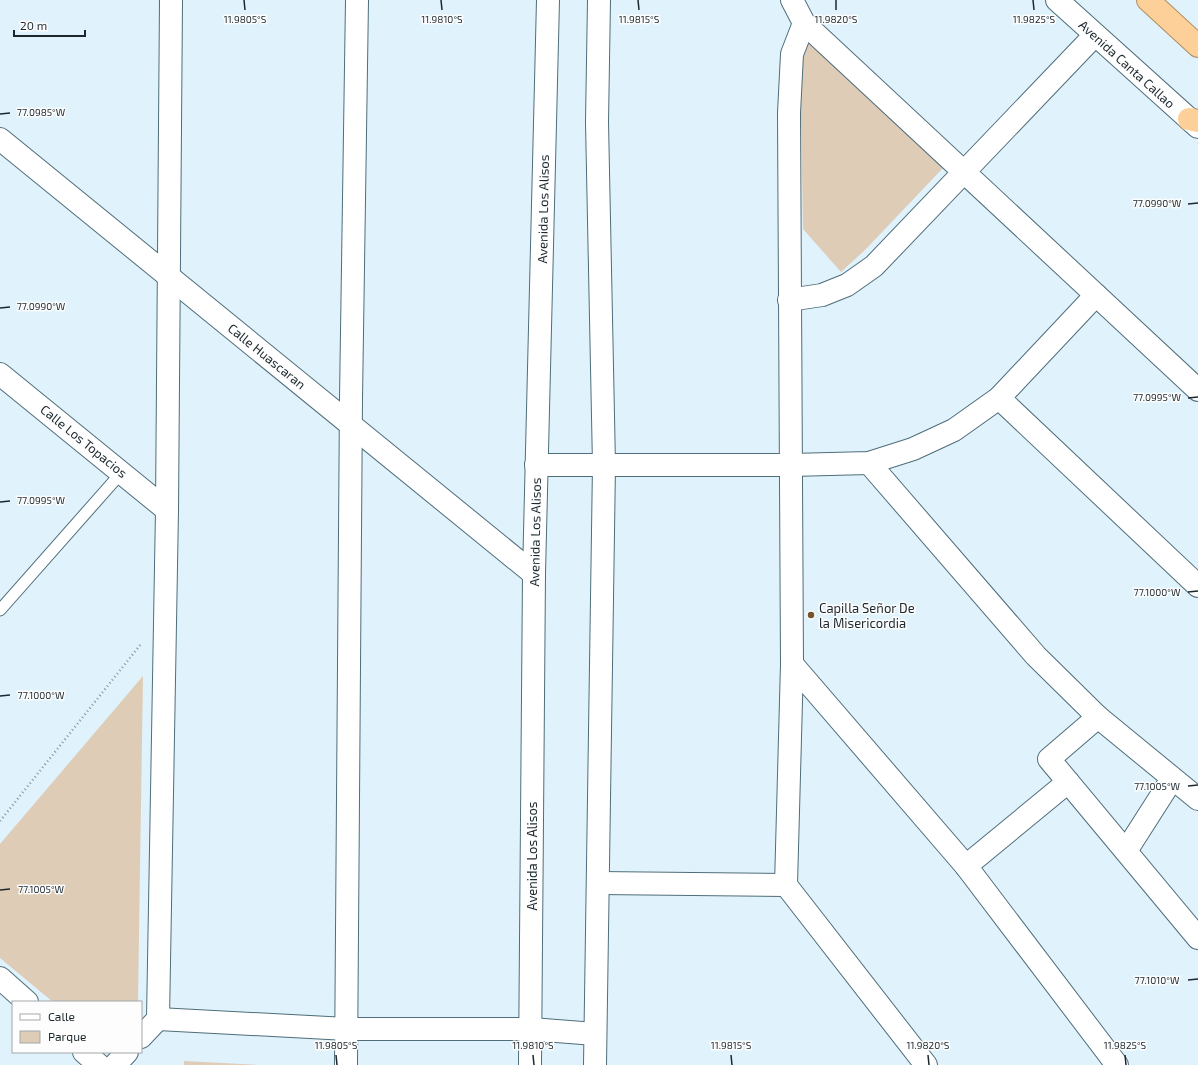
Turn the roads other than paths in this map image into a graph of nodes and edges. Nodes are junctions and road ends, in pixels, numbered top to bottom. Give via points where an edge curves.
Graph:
1 (171, 0) edge
2 (357, 0) edge
3 (548, 0) edge
4 (599, 0) edge
5 (792, 0) edge
6 (1057, 0) edge
7 (1148, 0) edge
8 (804, 23) junction
9 (1094, 35) junction
10 (1198, 46) edge
11 (1195, 123) edge
12 (0, 138) edge
13 (963, 171) junction
14 (168, 276) junction
15 (1096, 295) junction
16 (789, 300) junction
17 (2, 378) edge
18 (1198, 390) edge
19 (999, 398) junction
20 (351, 425) junction
21 (869, 463) junction
22 (536, 465) junction
23 (604, 465) junction
24 (791, 465) junction
25 (122, 472) junction
26 (167, 510) junction
27 (534, 574) junction
28 (1198, 586) edge
29 (0, 610) edge
30 (792, 664) junction
31 (1098, 717) junction
32 (1172, 779) junction
33 (1068, 782) junction
34 (1198, 799) edge
35 (1126, 851) junction
36 (966, 866) junction
37 (598, 883) junction
38 (786, 885) junction
39 (1198, 938) edge
40 (0, 978) edge
41 (26, 1001) edge
42 (158, 1019) junction
43 (347, 1029) junction
44 (531, 1029) junction
45 (596, 1034) junction
46 (142, 1036) edge
47 (85, 1053) edge
48 (126, 1053) edge
49 (99, 1065) edge
50 (115, 1065) edge
51 (346, 1065) edge
52 (530, 1065) edge
53 (595, 1065) edge
54 (926, 1065) edge
55 (1116, 1065) edge

1 - 14 street
2 - 20 street
3 - 22 street, Avenida Los Alisos
4 - 23 street via 597,122
5 - 8 street
6 - 9 street, Avenida Canta Callao
7 - 10 highway
8 - 13 street
8 - 16 street via 792,54 788,121
9 - 11 street, Avenida Canta Callao
9 - 13 street
12 - 14 street, Calle Huascaran
13 - 15 street
13 - 16 street via 874,266 847,285 822,295
14 - 20 street, Calle Huascaran
14 - 26 street
15 - 18 street
15 - 19 street
16 - 24 street
17 - 25 street, Calle Los Topacios
19 - 21 street via 954,430 913,449
19 - 28 street
20 - 27 street, Calle Huascaran
20 - 43 street
21 - 24 street
21 - 31 street via 1036,656
22 - 23 street
22 - 27 street, Avenida Los Alisos
23 - 24 street
23 - 37 street
24 - 30 street
25 - 26 street, Calle Los Topacios
25 - 29 lane
26 - 42 street
27 - 44 street, Avenida Los Alisos
30 - 36 street
30 - 38 street
31 - 32 street
31 - 33 street via 1049,759
32 - 34 street
32 - 35 street
33 - 35 street
33 - 36 street
35 - 39 street
36 - 55 street
37 - 38 street
37 - 45 street
38 - 54 street
40 - 41 street
42 - 43 street
42 - 46 street
43 - 44 street
43 - 51 street
44 - 45 street
44 - 52 street, Avenida Los Alisos
45 - 53 street
47 - 49 street
48 - 50 street

